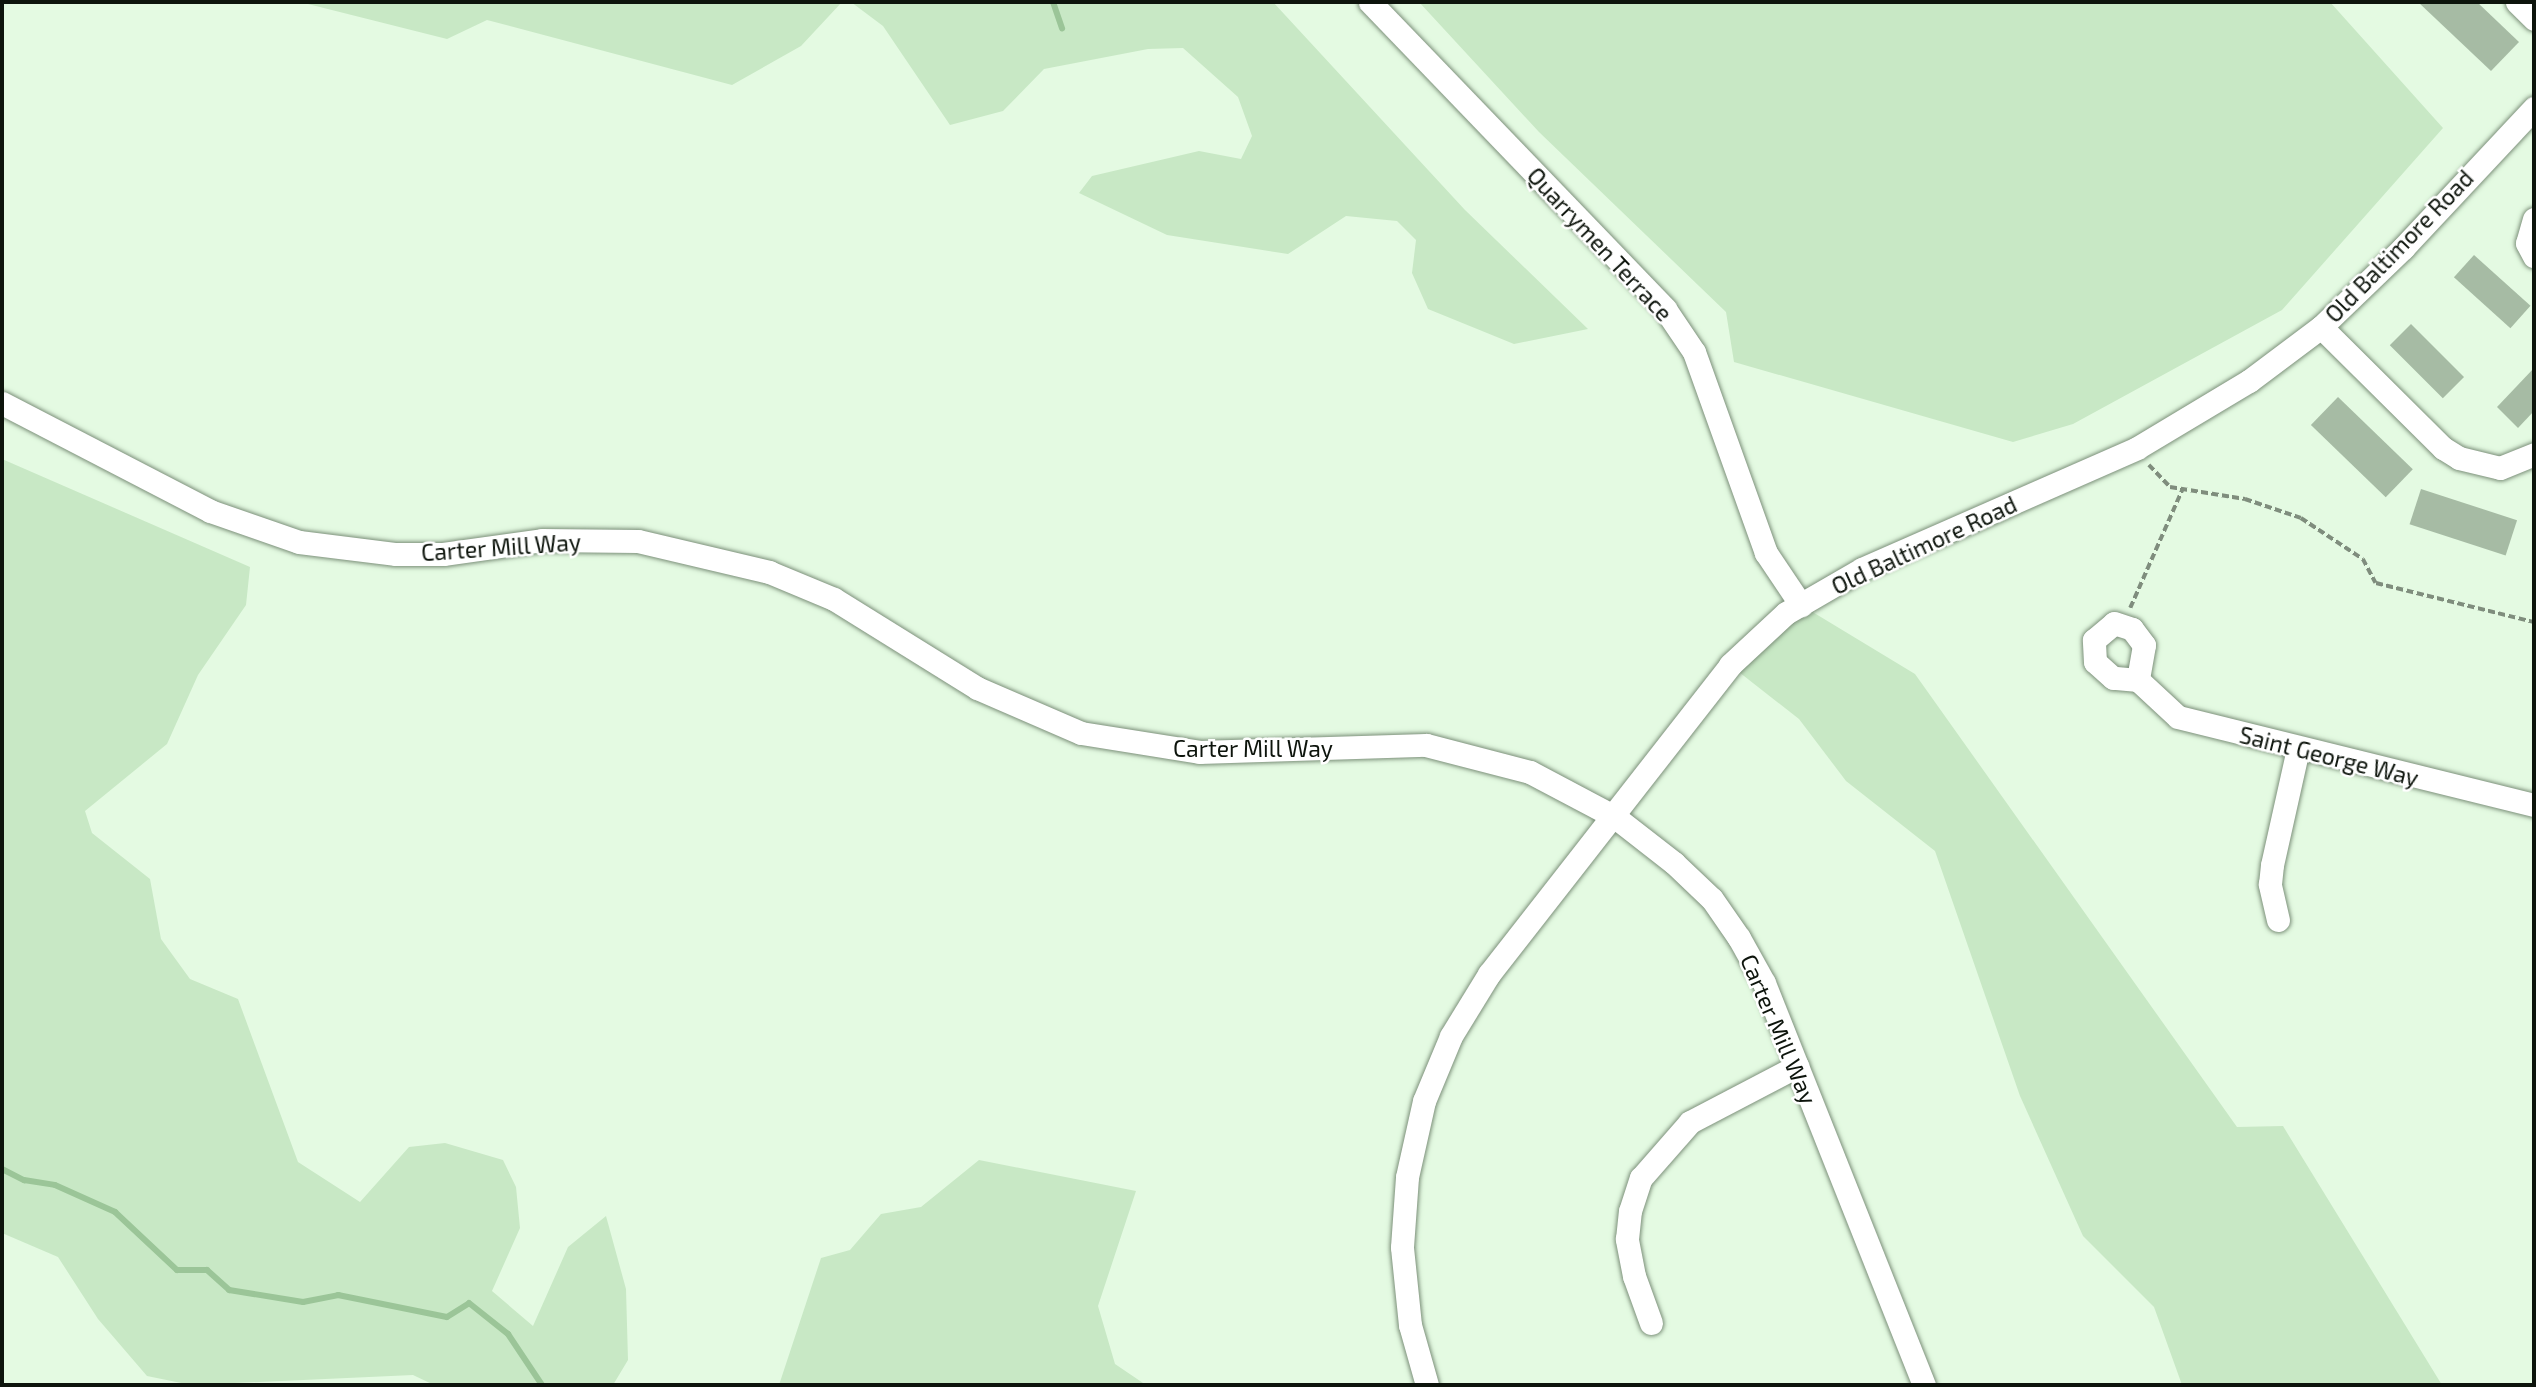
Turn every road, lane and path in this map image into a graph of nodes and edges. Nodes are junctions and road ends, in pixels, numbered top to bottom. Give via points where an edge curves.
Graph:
1 (1370, 2) edge
2 (2517, 2) edge
3 (2534, 19) edge
4 (2534, 108) edge
5 (2534, 219) edge
6 (2534, 256) edge
7 (2321, 327) junction
8 (2, 403) edge
9 (2137, 448) junction
10 (2534, 454) edge
11 (2183, 488) junction
12 (1801, 604) junction
13 (2534, 622) edge
14 (2125, 625) junction
15 (2138, 680) junction
16 (2298, 749) junction
17 (2534, 805) edge
18 (1615, 817) junction
19 (2278, 920) dead end
20 (1797, 1066) junction
21 (1651, 1324) dead end
22 (1427, 1385) edge
23 (1924, 1385) edge

1 - 12 street, Quarrymen Terrace via 1665,309 1693,352 1708,387 1766,553
2 - 3 street
4 - 7 street, Old Baltimore Road via 2403,248
5 - 6 street via 2527,243
7 - 9 street, Old Baltimore Road via 2249,381
7 - 10 street via 2451,453 2473,464 2500,468
8 - 18 street, Carter Mill Way via 210,511 299,542 396,554 443,554 542,540 638,541 699,552 769,572 834,599 977,688 1081,733 1199,752 1426,745 1530,772
9 - 11 path via 2164,485
9 - 12 street, Old Baltimore Road via 1863,569
11 - 13 path via 2245,499 2301,518 2363,559 2369,576 2389,588
11 - 14 path
12 - 18 street, Old Baltimore Road via 1730,665
14 - 15 street via 2144,645
14 - 15 street, Saint George Way via 2114,623 2101,631 2092,654 2099,668 2113,678
15 - 16 street, Saint George Way via 2178,716
16 - 17 street, Saint George Way
16 - 19 street via 2272,865 2270,884
18 - 20 street, Carter Mill Way via 1712,899 1764,983
18 - 22 street, Old Baltimore Road via 1489,974 1451,1036 1424,1101 1407,1177 1402,1247 1410,1325
20 - 21 street via 1690,1122 1640,1178 1627,1240 1633,1276
20 - 23 street, Carter Mill Way

